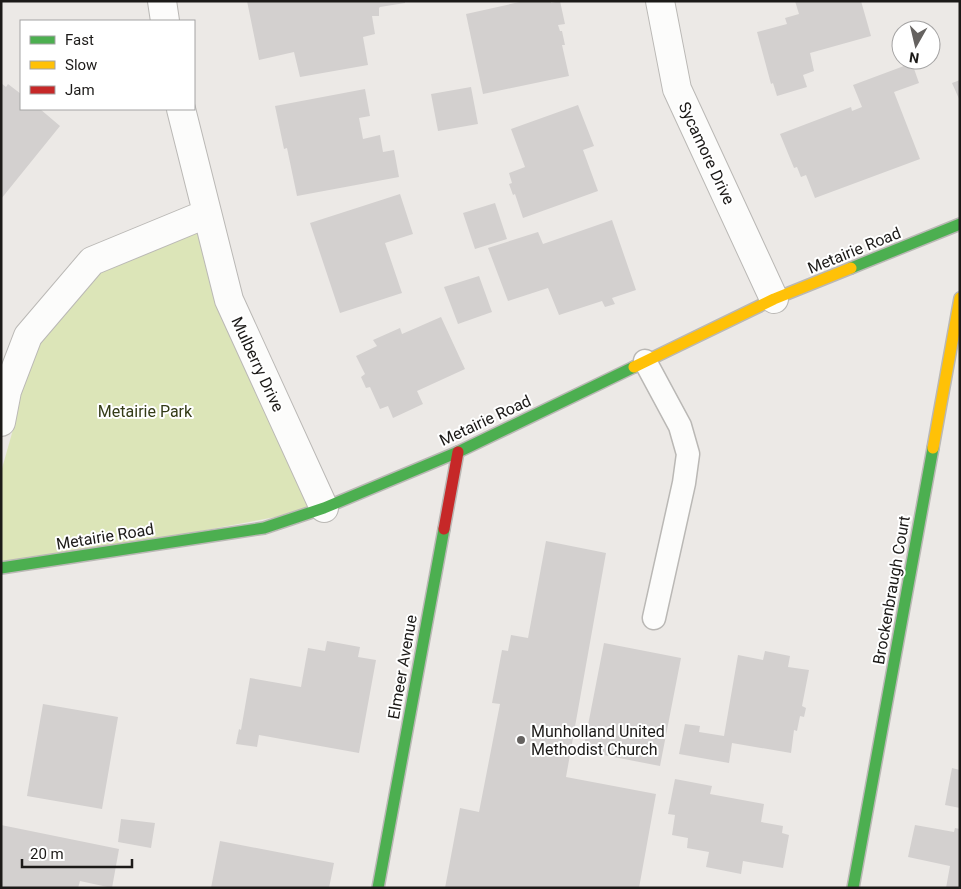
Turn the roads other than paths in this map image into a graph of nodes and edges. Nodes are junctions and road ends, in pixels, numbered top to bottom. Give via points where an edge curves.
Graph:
1 (162, 1) edge
2 (660, 1) edge
3 (164, 20) edge
4 (181, 110) edge
5 (206, 214) junction
6 (960, 224) edge
7 (960, 298) edge
8 (774, 299) junction
9 (645, 361) junction
10 (1, 422) edge
11 (458, 452) junction
12 (324, 508) junction
13 (1, 568) edge
14 (654, 618) dead end
15 (378, 888) edge
16 (853, 888) edge

1 - 3 street
2 - 8 street, Sycamore Drive via 677,89
4 - 5 street, Mulberry Drive
5 - 10 street via 92,261 28,336 7,391
5 - 12 street, Mulberry Drive via 228,300
6 - 8 main road, Metairie Road
7 - 16 main road, Brockenbraugh Court
8 - 9 main road, Metairie Road
9 - 11 main road, Metairie Road
9 - 14 lane via 680,426 688,454
11 - 12 main road, Metairie Road
11 - 15 main road, Elmeer Avenue
12 - 13 main road, Metairie Road via 264,528

